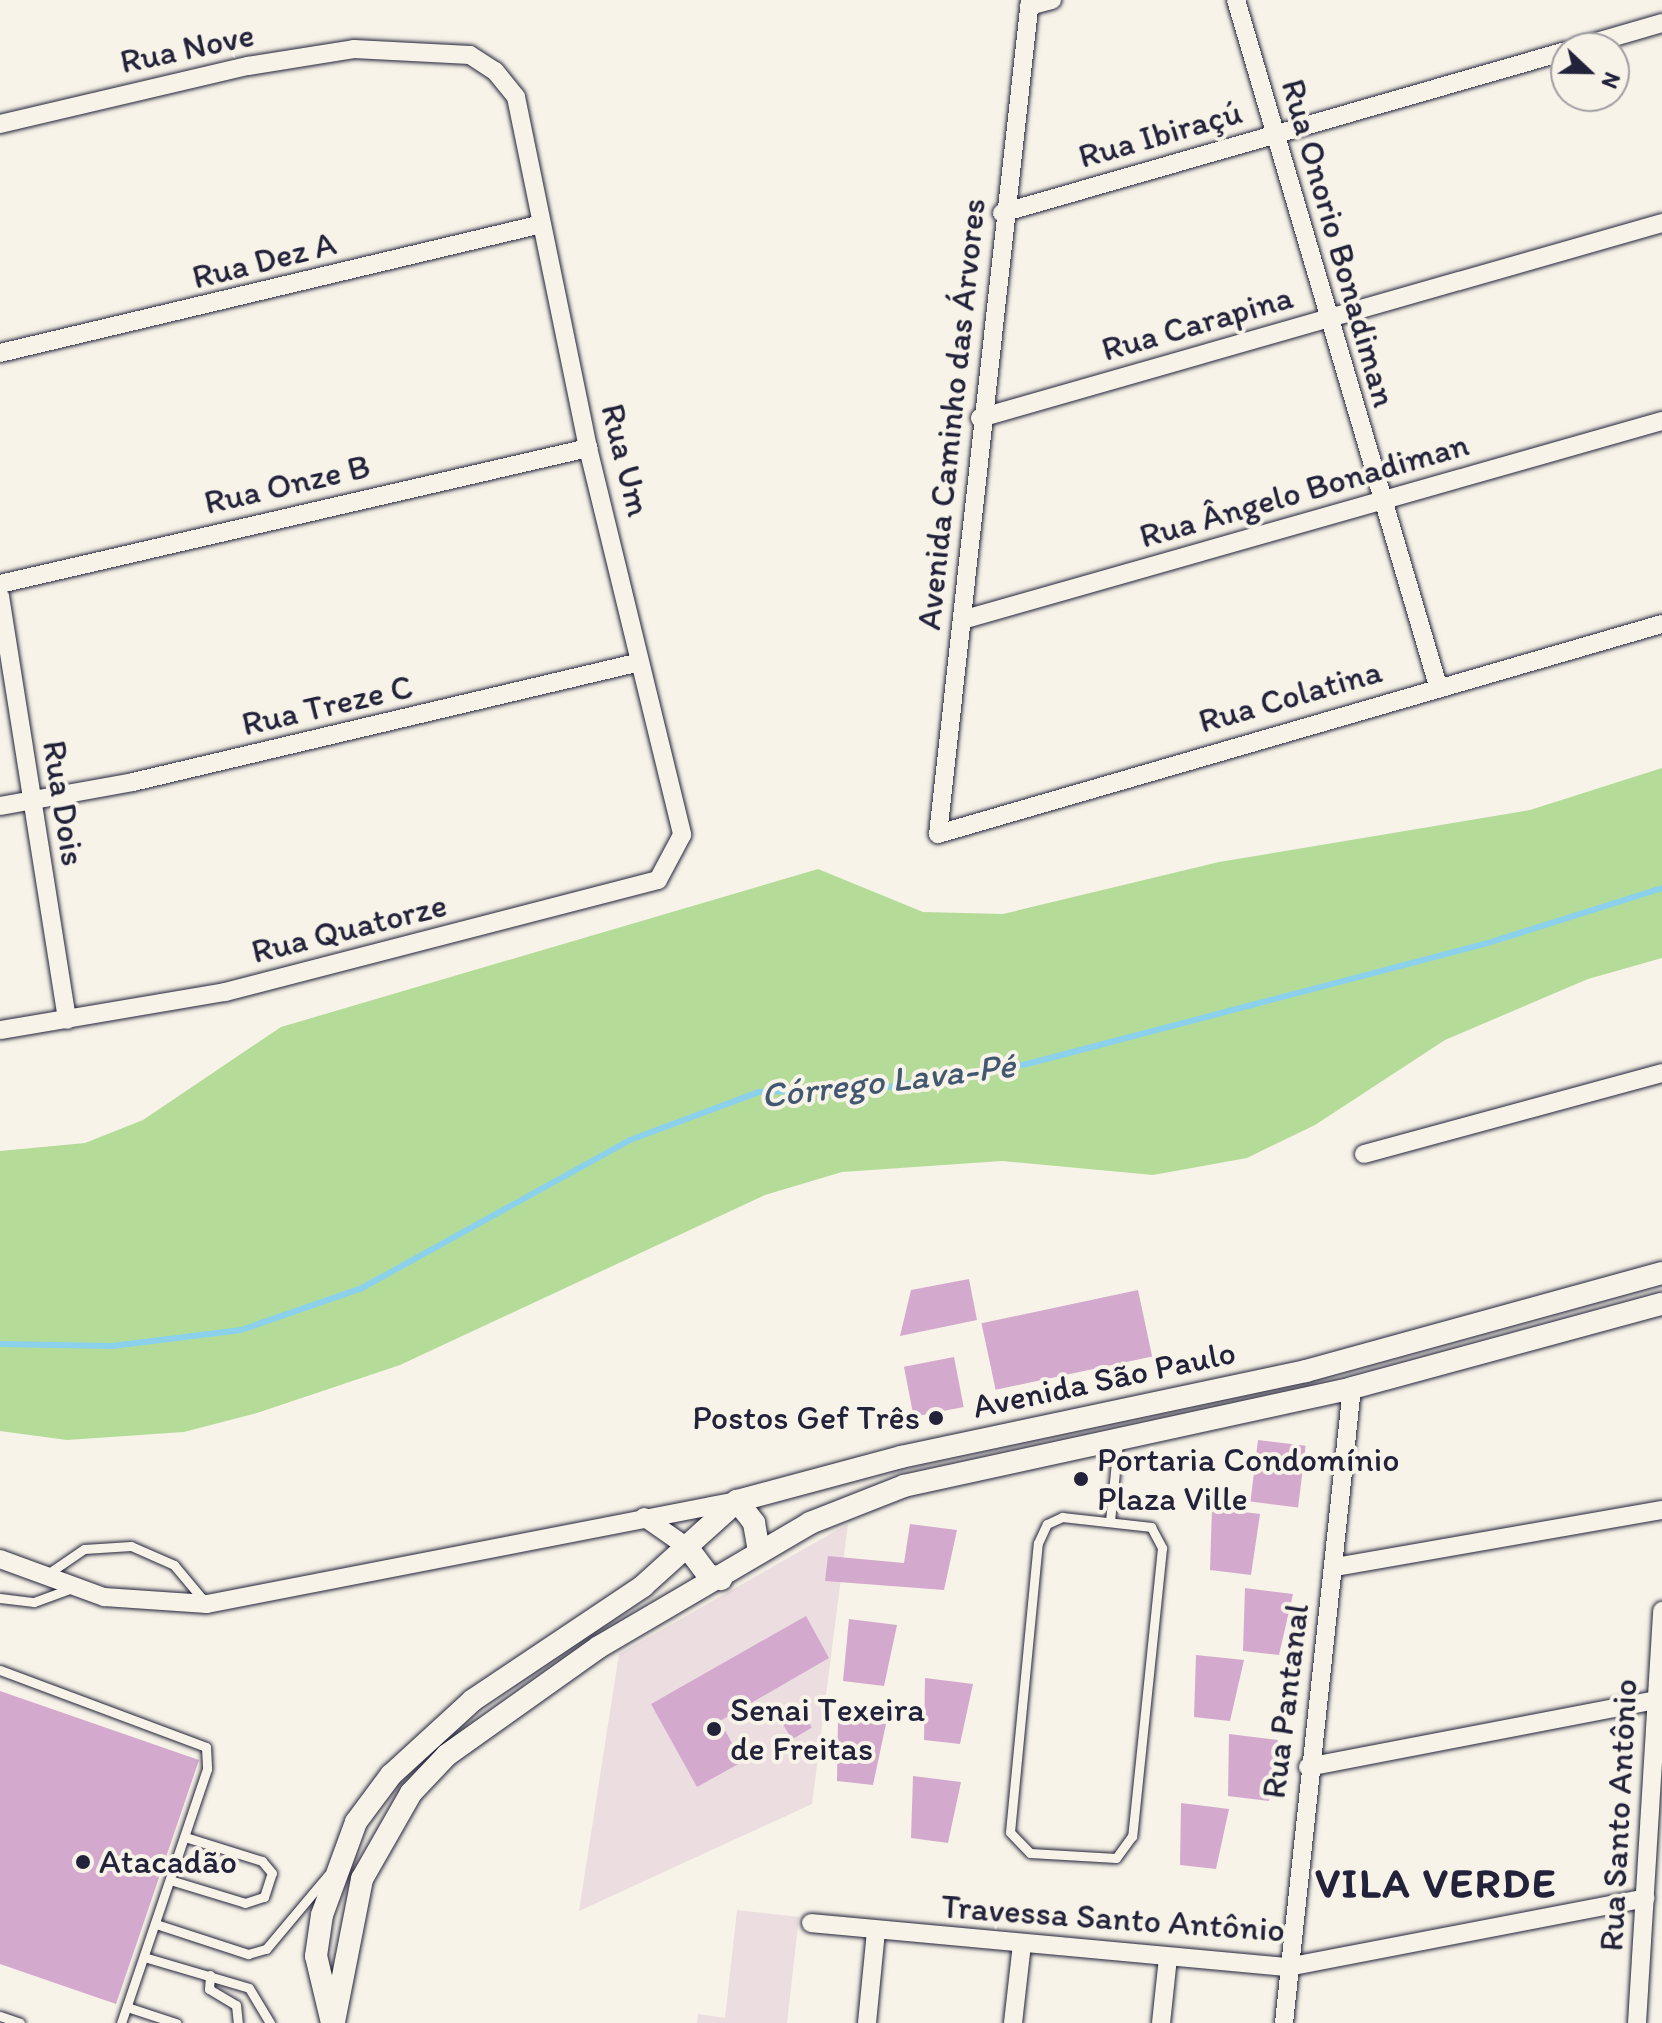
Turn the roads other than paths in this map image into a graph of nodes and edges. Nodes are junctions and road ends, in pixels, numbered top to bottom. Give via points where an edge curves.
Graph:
1 (1052, 0) edge
2 (1236, 0) edge
3 (1030, 3) edge
4 (1662, 23) edge
5 (1630, 32) edge
6 (1550, 56) edge
7 (516, 97) joint
8 (0, 124) edge
9 (1273, 135) junction
10 (1002, 213) junction
11 (1662, 223) edge
12 (542, 224) junction
13 (1326, 319) junction
14 (0, 353) edge
15 (980, 418) junction
16 (1662, 421) edge
17 (588, 448) junction
18 (1381, 503) junction
19 (0, 584) edge
20 (0, 596) edge
21 (962, 620) junction
22 (1662, 624) edge
23 (636, 663) junction
24 (1438, 686) junction
25 (31, 802) junction
26 (0, 806) edge
27 (938, 834) joint
28 (682, 835) joint
29 (67, 1020) junction
30 (0, 1030) edge
31 (1662, 1073) edge
32 (1364, 1154) dead end
33 (1662, 1273) edge
34 (1662, 1304) edge
35 (1352, 1388) junction
36 (1118, 1442) junction
37 (737, 1501) junction
38 (1662, 1510) edge
39 (644, 1517) junction
40 (1110, 1521) junction
41 (687, 1547) junction
42 (759, 1552) junction
43 (0, 1559) edge
44 (1335, 1567) junction
45 (44, 1577) junction
46 (721, 1579) junction
47 (72, 1588) junction
48 (0, 1598) edge
49 (207, 1604) junction
50 (1662, 1611) edge
51 (0, 1670) edge
52 (1659, 1700) edge
53 (1308, 1767) junction
54 (1656, 1814) edge
55 (185, 1837) junction
56 (336, 1867) junction
57 (170, 1880) junction
58 (1645, 1898) junction
59 (811, 1923) dead end
60 (156, 1924) junction
61 (876, 1932) junction
62 (1022, 1944) junction
63 (144, 1957) junction
64 (1168, 1958) junction
65 (1288, 1967) junction
66 (210, 1975) junction
67 (127, 2007) junction
68 (0, 2016) edge
69 (20, 2023) edge
70 (121, 2023) edge
71 (176, 2023) edge
72 (238, 2023) edge
73 (270, 2023) edge
74 (332, 2023) edge
75 (867, 2023) edge
76 (1013, 2023) edge
77 (1161, 2023) edge
78 (1284, 2023) edge
79 (1637, 2023) edge

1 - 3 street
2 - 9 street, Rua Onorio Bonadiman
3 - 10 street, Avenida Caminho das Árvores
4 - 5 street
6 - 9 street, Rua Ibiraçú
7 - 8 street, Rua Nove via 470,55 354,49 248,66
7 - 12 street, Rua Um
9 - 10 street, Rua Ibiraçú
9 - 13 street, Rua Onorio Bonadiman
10 - 15 street, Avenida Caminho das Árvores
11 - 13 street, Rua Carapina
12 - 14 street, Rua Dez A
12 - 17 street, Rua Um
13 - 15 street, Rua Carapina
13 - 18 street, Rua Onorio Bonadiman
15 - 21 street, Avenida Caminho das Árvores
16 - 18 street, Rua Ângelo Bonadiman
17 - 19 street, Rua Onze B
17 - 23 street, Rua Um
18 - 21 street, Rua Ângelo Bonadiman
18 - 24 street, Rua Onorio Bonadiman
20 - 25 street, Rua Dois
21 - 27 street, Avenida Caminho das Árvores
22 - 24 street, Rua Colatina
23 - 25 street, Rua Treze C
23 - 28 street, Rua Um
24 - 27 street, Rua Colatina
25 - 26 street, Rua Treze C
25 - 29 street, Rua Dois
28 - 29 street, Rua Quatorze via 676,859 658,880 225,992
29 - 30 street, Rua Quatorze
31 - 32 street
33 - 37 street, Avenida São Paulo via 1306,1371 901,1457
34 - 35 street, Avenida São Paulo
35 - 36 street, Avenida São Paulo
35 - 44 street, Rua Pantanal
36 - 40 lane
36 - 42 street, Avenida São Paulo via 904,1486 841,1507
37 - 39 street
37 - 41 street, Avenida São Paulo
37 - 42 street via 754,1523
38 - 44 street
39 - 41 street
39 - 49 street
40 - 40 lane via 1062,1517 1047,1524 1038,1543 1010,1832 1030,1853 1116,1858 1132,1836 1162,1548 1151,1527
41 - 46 street via 707,1574
41 - 56 street, Avenida São Paulo via 643,1586 432,1733 356,1822
42 - 46 street, Avenida São Paulo
43 - 45 street
44 - 53 street, Rua Pantanal
45 - 47 street
45 - 49 lane via 84,1549 131,1546 174,1565
46 - 74 street, Avenida São Paulo via 491,1720 411,1793 362,1879
47 - 48 lane via 34,1602
47 - 49 street via 160,1605
50 - 52 street, Rua Santo Antônio
51 - 55 lane via 197,1739 206,1747 207,1769
52 - 53 street
52 - 54 street, Rua Santo Antônio
53 - 65 street, Rua Pantanal
54 - 58 street, Rua Santo Antônio
55 - 57 lane
55 - 57 lane via 262,1861 272,1873 264,1897 245,1903
56 - 60 lane via 266,1949 248,1954
56 - 74 street, Avenida São Paulo via 316,1956
57 - 60 lane
58 - 65 street, Travessa Santo Antônio
58 - 79 street, Rua Santo Antônio
59 - 61 street, Travessa Santo Antônio
60 - 63 lane
61 - 62 street, Travessa Santo Antônio
61 - 75 street
62 - 64 street, Travessa Santo Antônio
62 - 76 street
63 - 66 lane
63 - 67 lane
64 - 65 street, Travessa Santo Antônio
64 - 77 street
65 - 78 street, Rua Pantanal
66 - 72 lane via 209,1989 236,2005
66 - 73 lane via 249,1988
67 - 70 lane
67 - 71 lane
68 - 69 lane

